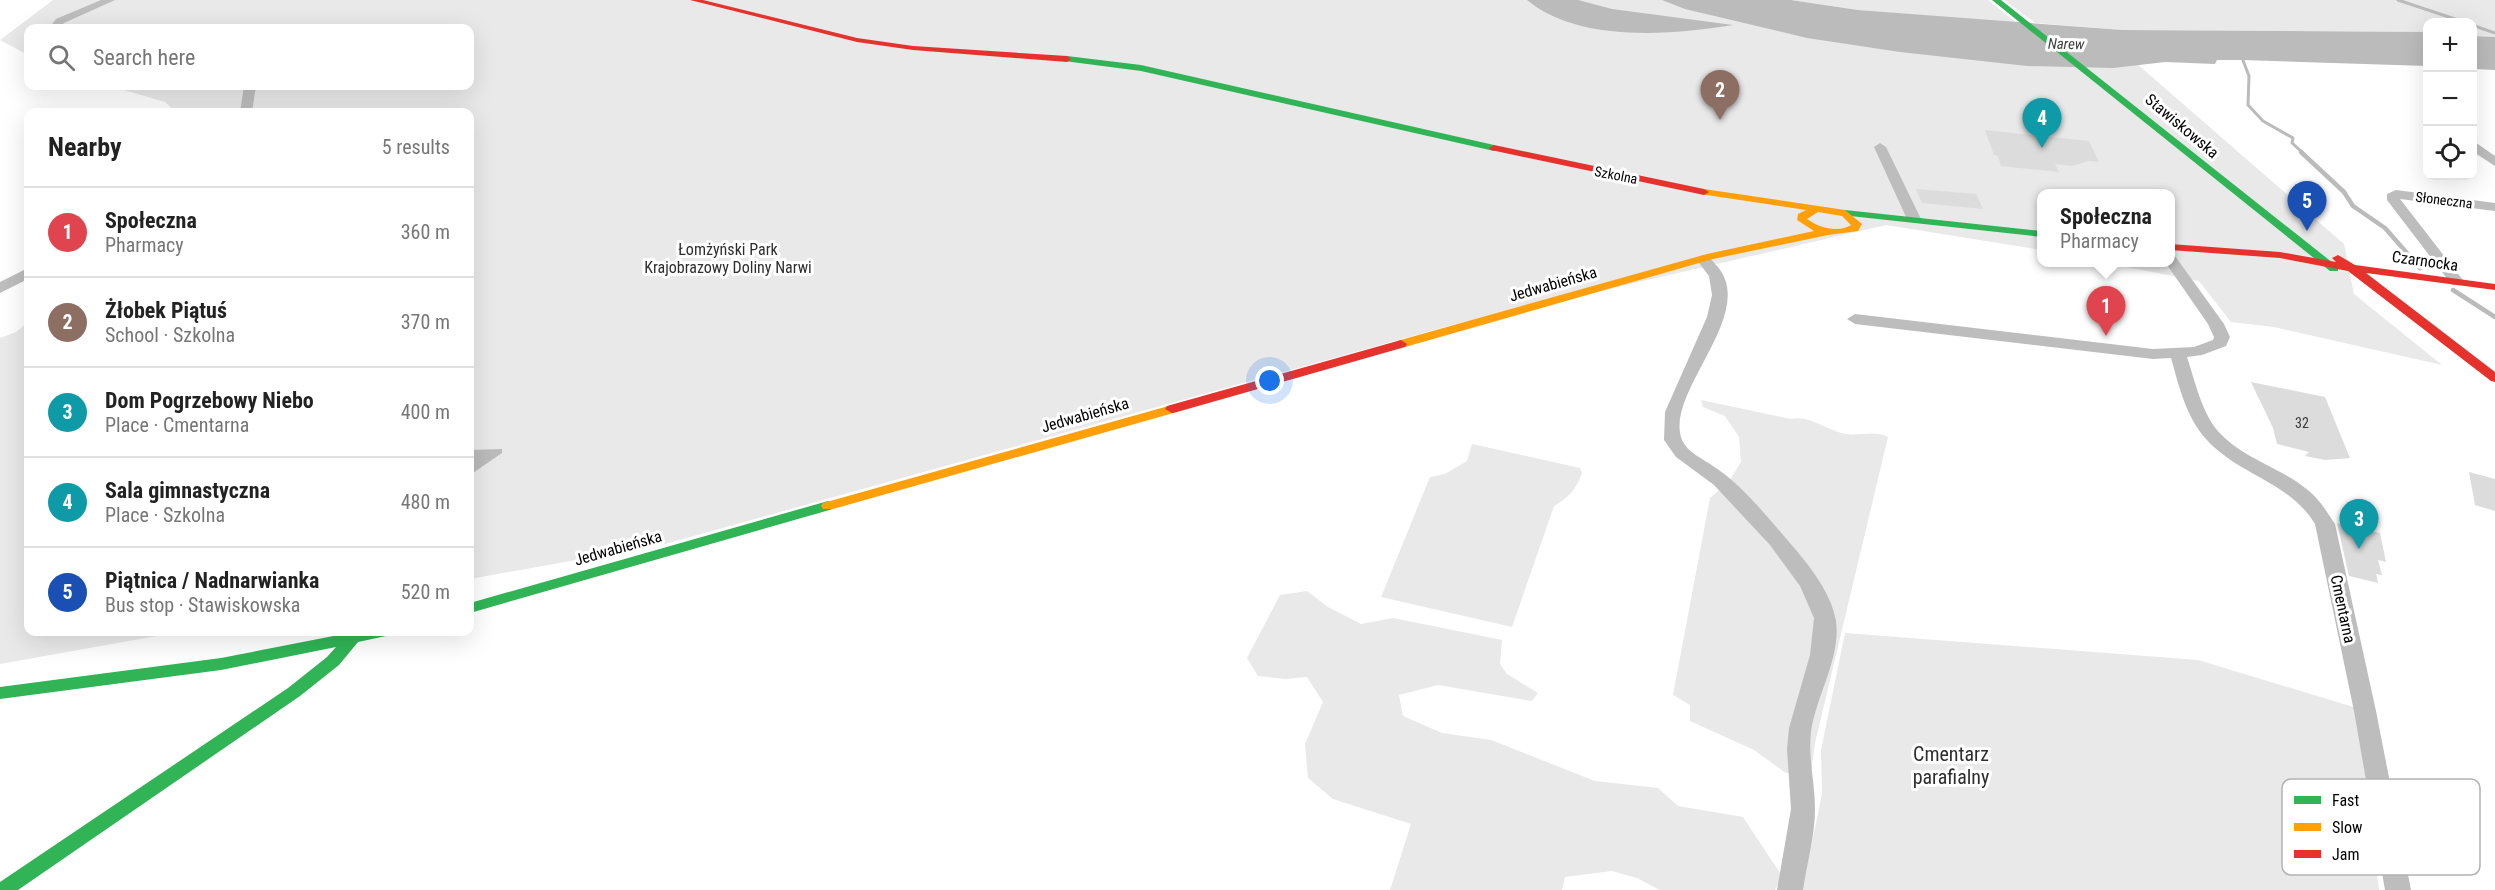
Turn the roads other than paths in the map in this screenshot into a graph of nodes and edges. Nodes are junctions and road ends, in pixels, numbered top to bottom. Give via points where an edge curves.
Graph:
1 (110, 0) edge
2 (694, 0) edge
3 (1996, 0) edge
4 (57, 24) edge
5 (249, 90) edge
6 (2126, 100) junction
7 (247, 108) edge
8 (1880, 147) dead end
9 (2477, 148) edge
10 (2495, 162) edge
11 (1735, 197) junction
12 (2495, 207) edge
13 (1817, 209) junction
14 (1845, 213) junction
15 (1914, 219) junction
16 (1804, 220) junction
17 (1857, 224) junction
18 (1948, 224) junction
19 (1825, 232) junction
20 (2037, 233) edge
21 (2290, 234) junction
22 (2175, 248) edge
23 (2175, 249) edge
24 (2280, 255) junction
25 (1707, 258) junction
26 (2175, 266) edge
27 (2330, 266) junction
28 (2352, 268) junction
29 (24, 275) edge
30 (2457, 282) junction
31 (2495, 287) edge
32 (0, 288) edge
33 (1855, 319) dead end
34 (2178, 354) junction
35 (2495, 378) edge
36 (2495, 393) edge
37 (474, 607) edge
38 (361, 636) edge
39 (352, 638) junction
40 (0, 693) edge
41 (2378, 779) edge
42 (2395, 875) edge
43 (3, 890) edge
44 (1790, 890) edge
45 (2398, 890) edge

1 - 4 street
2 - 11 main road, Szkolna via 798,29 864,41 1141,68 1497,151
3 - 6 main road
5 - 7 street
6 - 21 main road, Stawiskowska
6 - 28 main road, Stawiskowska
8 - 15 street
9 - 10 street
11 - 13 main road, Szkolna
11 - 16 main road, Szkolna
12 - 30 street, Słoneczna via 2396,194 2392,197
13 - 14 main road, Szkolna
13 - 16 main road, Jedwabieńska
14 - 15 main road
14 - 17 main road
15 - 18 main road
16 - 19 main road, Szkolna
16 - 25 main road, Jedwabieńska via 1792,230
17 - 18 main road
17 - 19 main road, Jedwabieńska via 1846,232
18 - 20 main road
19 - 25 main road, Jedwabieńska
21 - 24 main road via 2292,247
21 - 27 main road, Stawiskowska
22 - 24 main road
23 - 27 main road
24 - 27 main road
25 - 37 main road, Jedwabieńska
25 - 44 street via 1719,281 1719,312 1680,392 1671,434 1675,445 1719,478 1778,540 1805,579 1826,620 1800,729 1797,755 1803,810
26 - 34 street via 2222,337 2220,343 2209,348
27 - 28 main road, Czarnocka
27 - 36 main road, Stawiskowska
28 - 30 main road, Czarnocka
28 - 35 main road, Stawiskowska
29 - 32 street
30 - 31 main road, Czarnocka
33 - 34 street via 2110,351
34 - 41 street, Cmentarna via 2211,434 2234,453 2307,498 2320,513
38 - 39 main road
39 - 40 main road via 195,668
39 - 43 main road via 328,665 294,692
42 - 45 street, Cmentarna

